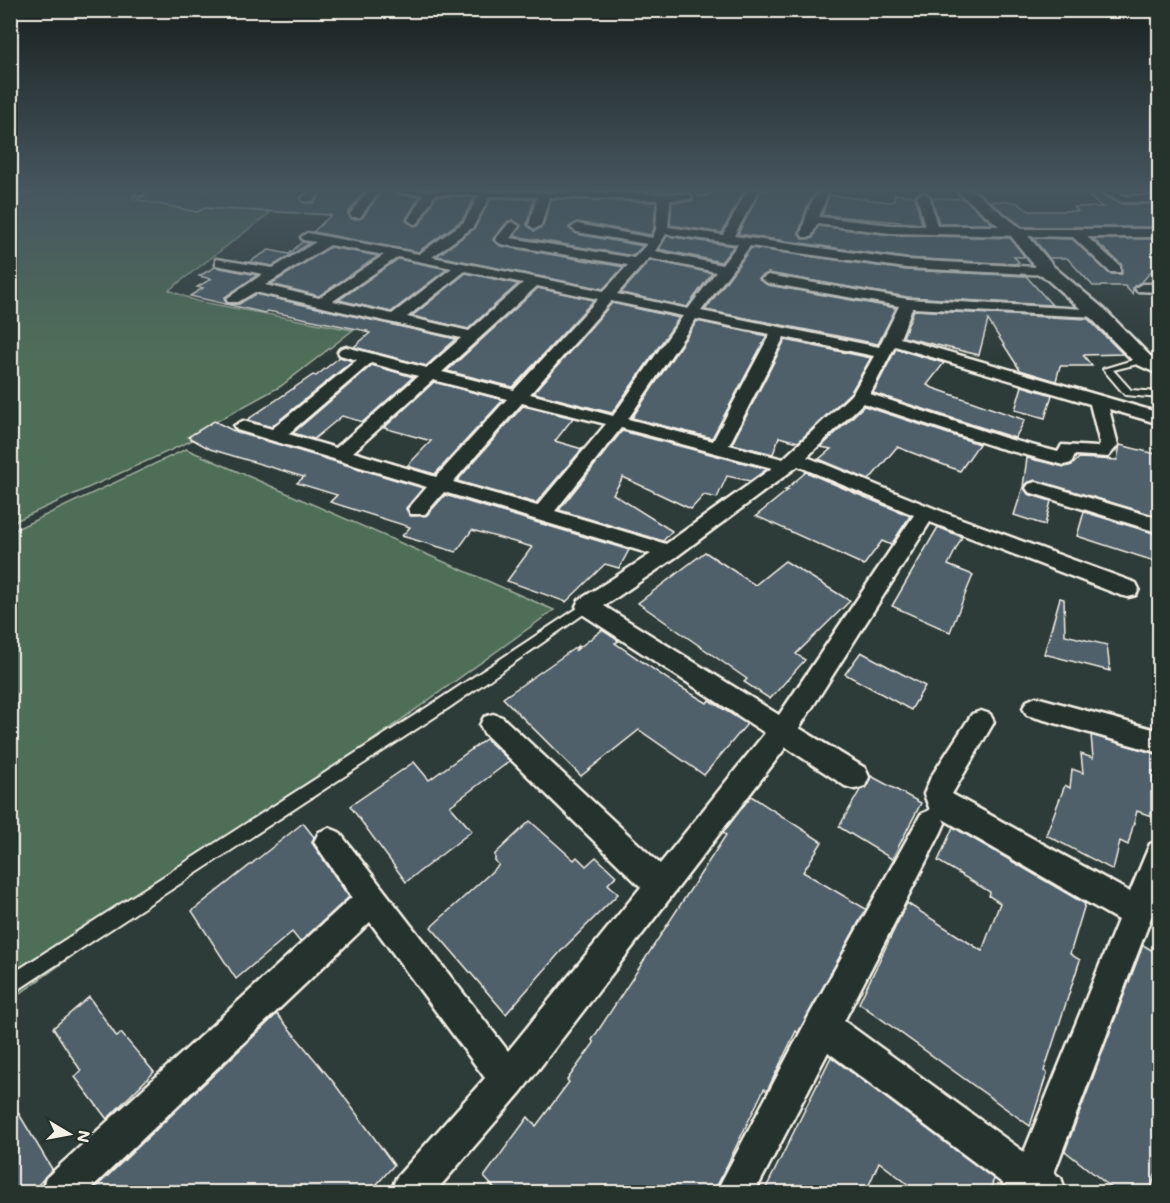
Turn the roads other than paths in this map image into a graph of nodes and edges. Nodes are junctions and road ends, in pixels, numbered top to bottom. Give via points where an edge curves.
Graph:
1 (319, 246) edge
2 (357, 246) edge
3 (438, 246) edge
4 (524, 246) edge
5 (615, 246) edge
6 (648, 246) edge
7 (658, 246) edge
8 (743, 246) edge
9 (779, 246) edge
10 (804, 246) edge
11 (898, 246) edge
12 (1027, 246) edge
13 (1090, 246) edge
14 (651, 247) junction
15 (803, 250) junction
16 (396, 253) junction
17 (422, 258) junction
18 (221, 262) dead end
19 (906, 264) junction
20 (462, 267) junction
21 (1115, 269) dead end
22 (725, 270) junction
23 (1048, 271) junction
24 (490, 272) junction
25 (276, 273) junction
26 (768, 279) dead end
27 (534, 281) junction
28 (253, 287) junction
29 (1142, 288) dead end
30 (1160, 288) edge
31 (607, 297) junction
32 (232, 299) dead end
33 (322, 302) junction
34 (907, 303) junction
35 (1097, 313) junction
36 (691, 315) junction
37 (395, 319) junction
38 (779, 331) junction
39 (471, 336) junction
40 (888, 346) junction
41 (346, 352) dead end
42 (367, 358) junction
43 (1143, 360) junction
44 (1160, 369) edge
45 (429, 374) junction
46 (1160, 395) edge
47 (520, 396) junction
48 (860, 396) junction
49 (1098, 401) junction
50 (1160, 419) edge
51 (617, 422) junction
52 (243, 426) dead end
53 (276, 435) junction
54 (719, 448) junction
55 (338, 456) junction
56 (791, 462) junction
57 (439, 486) junction
58 (1036, 488) dead end
59 (418, 509) dead end
60 (926, 512) junction
61 (540, 514) junction
62 (1160, 526) edge
63 (669, 552) junction
64 (1128, 589) dead end
65 (587, 606) junction
66 (1036, 708) dead end
67 (981, 722) dead end
68 (493, 725) dead end
69 (783, 731) junction
70 (1160, 742) edge
71 (855, 777) dead end
72 (931, 823) dead end
73 (329, 842) dead end
74 (1160, 854) edge
75 (660, 885) junction
76 (373, 898) junction
77 (1136, 913) junction
78 (10, 986) edge
79 (822, 1026) junction
80 (508, 1079) junction
81 (1035, 1189) edge
82 (60, 1192) edge
83 (410, 1192) edge
84 (735, 1192) edge

1 - 25 street
2 - 16 street
3 - 17 street
4 - 24 street
5 - 14 street
6 - 14 street
7 - 14 street
8 - 22 street
9 - 15 street
10 - 15 street
11 - 19 street
12 - 23 street
13 - 21 street
14 - 22 street
14 - 31 street
15 - 19 street
16 - 17 street
16 - 33 street
17 - 20 street
18 - 25 street
19 - 23 street
20 - 24 street
20 - 37 street
22 - 36 street
23 - 35 street
24 - 27 street
25 - 28 street
26 - 34 street
27 - 31 street
27 - 39 street
28 - 32 street
28 - 33 street
29 - 30 street
31 - 36 street
31 - 47 street
33 - 37 street
34 - 35 street
34 - 40 street
35 - 43 street
36 - 38 street
36 - 51 street
37 - 39 street
38 - 40 street
38 - 54 street
39 - 45 street
40 - 48 street
40 - 49 street
41 - 42 street
42 - 45 street
42 - 53 street
43 - 44 street
43 - 46 lane via 1107,369 1128,393
45 - 47 street
45 - 55 street
47 - 51 street
47 - 57 street
48 - 49 street via 1002,443 1064,459 1068,449 1101,453 1109,445
48 - 56 street
49 - 50 street
51 - 54 street
51 - 61 street
52 - 53 street
53 - 55 street
54 - 56 street
55 - 57 street
56 - 60 street
56 - 63 street
57 - 59 street
57 - 61 street
58 - 62 street
60 - 64 street
60 - 69 street
61 - 63 street
63 - 65 street
65 - 69 street
65 - 78 lane
66 - 70 street
67 - 77 street via 941,786 938,794 943,806
68 - 75 street
69 - 71 street
69 - 75 street
72 - 79 street
73 - 76 street
74 - 77 street
75 - 80 street
76 - 80 street
76 - 82 street
77 - 81 street
79 - 81 street
79 - 84 street
80 - 83 street

